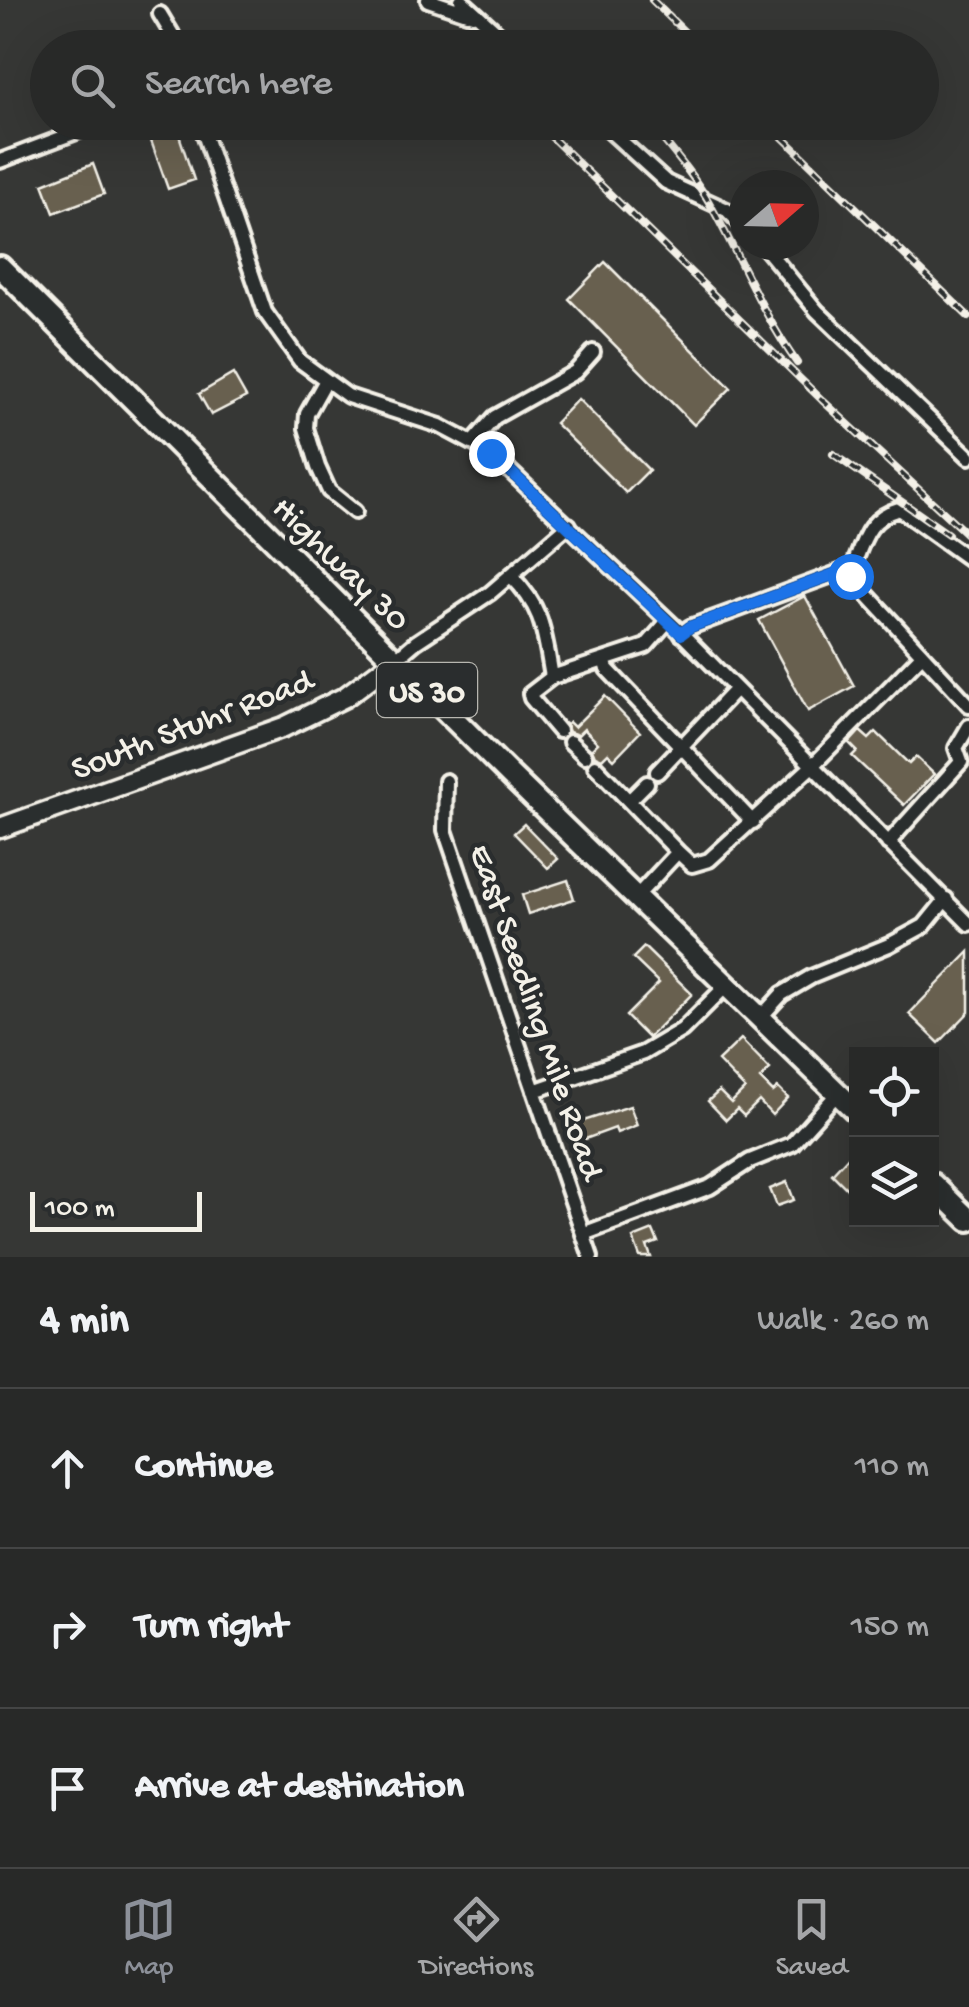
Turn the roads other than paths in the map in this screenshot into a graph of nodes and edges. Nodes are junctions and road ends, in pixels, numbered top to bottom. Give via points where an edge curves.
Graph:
1 (428, 0) edge
2 (462, 0) edge
3 (160, 14) dead end
4 (480, 18) junction
5 (170, 30) edge
6 (494, 30) edge
7 (51, 140) edge
8 (206, 140) edge
9 (620, 140) edge
10 (4, 156) edge
11 (729, 212) edge
12 (775, 260) edge
13 (0, 267) edge
14 (593, 352) dead end
15 (325, 382) junction
16 (472, 443) junction
17 (969, 457) edge
18 (355, 512) dead end
19 (569, 525) junction
20 (969, 559) edge
21 (853, 567) dead end
22 (511, 576) junction
23 (668, 621) junction
24 (681, 634) junction
25 (921, 656) junction
26 (396, 659) junction
27 (604, 660) junction
28 (552, 677) junction
29 (736, 690) junction
30 (969, 705) edge
31 (969, 726) edge
32 (559, 731) dead end
33 (570, 742) dead end
34 (680, 748) junction
35 (811, 767) junction
36 (657, 772) dead end
37 (446, 781) dead end
38 (646, 783) dead end
39 (629, 801) junction
40 (753, 822) junction
41 (0, 828) edge
42 (888, 843) junction
43 (678, 852) junction
44 (636, 896) junction
45 (946, 900) junction
46 (969, 924) edge
47 (727, 985) junction
48 (760, 1018) junction
49 (534, 1091) junction
50 (838, 1093) junction
51 (849, 1104) edge
52 (939, 1191) edge
53 (969, 1220) edge
54 (583, 1234) junction
55 (591, 1257) edge

1 - 4 street
2 - 4 street
3 - 5 street
4 - 6 street
7 - 10 street
8 - 15 street via 265,312 300,362
9 - 11 street via 666,182
12 - 17 street via 817,311
13 - 26 highway, Highway 30 / US 30
14 - 16 street via 575,372 495,417
15 - 16 street
15 - 18 street via 306,428 329,491
16 - 19 street
19 - 22 street
19 - 23 street
20 - 21 street via 899,509 874,523
22 - 26 street
22 - 28 street via 541,616
23 - 24 street
23 - 27 street via 646,646
24 - 25 street via 840,572
24 - 29 street
25 - 30 street
25 - 35 street
26 - 41 main road, South Stuhr Road via 344,697 284,727
26 - 44 highway, Highway 30 / US 30
27 - 28 street
27 - 34 street
28 - 32 street via 530,694
29 - 34 street
29 - 35 street
31 - 42 street via 956,748 961,762
33 - 39 street
34 - 36 street
34 - 40 street
35 - 40 street
35 - 42 street
37 - 49 street, East Seedling Mile Road via 445,830
38 - 39 street
39 - 43 street
40 - 43 street via 709,860 692,864
42 - 45 street
43 - 44 street
44 - 47 highway, Highway 30 / US 30
45 - 46 street
45 - 48 street via 924,926 810,977
47 - 48 highway, Highway 30 / US 30
47 - 49 street via 682,1030 643,1053
48 - 50 highway, Highway 30 / US 30
49 - 54 street, East Seedling Mile Road
50 - 51 highway, Highway 30 / US 30
50 - 54 street via 792,1144 710,1187
52 - 53 highway
54 - 55 street, East Seedling Mile Road

